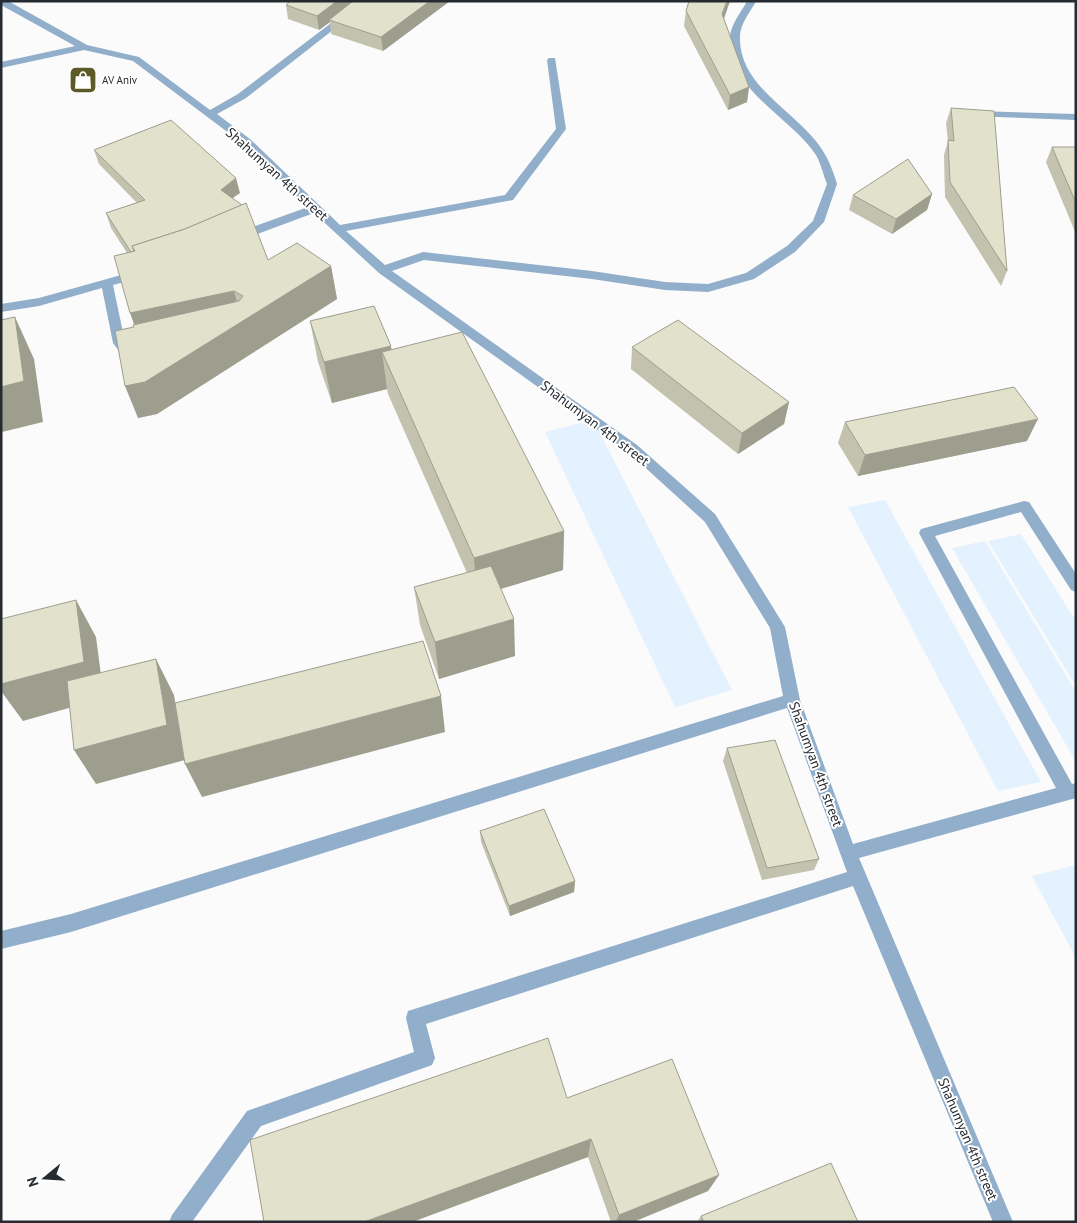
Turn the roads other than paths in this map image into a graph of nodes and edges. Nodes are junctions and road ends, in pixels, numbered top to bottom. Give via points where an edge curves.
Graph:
1 (1, 1) edge
2 (366, 1) edge
3 (752, 1) edge
4 (84, 47) junction
5 (552, 60) dead end
6 (1, 65) edge
7 (210, 114) junction
8 (966, 114) edge
9 (1076, 117) edge
10 (316, 208) junction
11 (337, 229) junction
12 (223, 243) edge
13 (153, 269) edge
14 (383, 270) junction
15 (106, 284) junction
16 (1, 308) edge
17 (133, 352) edge
18 (1076, 586) edge
19 (792, 700) junction
20 (1072, 792) edge
21 (848, 853) junction
22 (857, 877) junction
23 (1, 940) edge
24 (179, 1222) edge
25 (1003, 1222) edge

1 - 4 street, Shahumyan 4th street
2 - 7 street via 242,96
3 - 14 street via 735,35 739,60 758,91 796,126 821,156 832,184 818,222 791,249 750,276 708,288 665,286 422,256
4 - 6 street
4 - 7 street, Shahumyan 4th street via 136,59
5 - 11 street via 561,129 509,198
7 - 10 street, Shahumyan 4th street via 246,142
8 - 9 street
10 - 11 street, Shahumyan 4th street
10 - 12 street
11 - 14 street, Shahumyan 4th street
13 - 15 street
14 - 19 street, Shahumyan 4th street via 632,448 710,518 777,627
15 - 16 street via 39,302
15 - 17 street via 119,343 126,352
18 - 20 street via 1024,506 926,533
19 - 21 street, Shahumyan 4th street
19 - 23 street via 71,923
20 - 21 street
21 - 22 street, Shahumyan 4th street
22 - 24 street via 415,1018 425,1058 254,1118
22 - 25 street, Shahumyan 4th street

